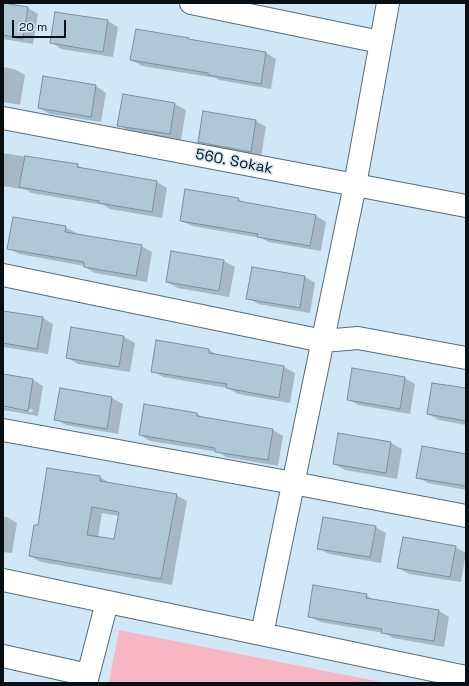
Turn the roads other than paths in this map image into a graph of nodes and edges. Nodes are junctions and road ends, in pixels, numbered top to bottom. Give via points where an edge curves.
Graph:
1 (191, 3) edge
2 (388, 3) edge
3 (380, 42) junction
4 (3, 118) edge
5 (355, 185) junction
6 (466, 206) edge
7 (3, 275) edge
8 (323, 341) junction
9 (466, 358) edge
10 (3, 430) edge
11 (293, 483) junction
12 (466, 516) edge
13 (3, 580) edge
14 (108, 602) junction
15 (262, 634) junction
16 (3, 656) edge
17 (466, 677) edge
18 (87, 679) edge

1 - 3 street
2 - 3 street
3 - 5 street
4 - 5 street, 560. Sokak
5 - 6 street, 560. Sokak
5 - 8 street
7 - 8 street
8 - 9 street via 358,338
8 - 11 street
10 - 11 street
11 - 12 street
11 - 15 street
13 - 14 street
14 - 15 street
14 - 18 street
15 - 17 street
16 - 18 street

